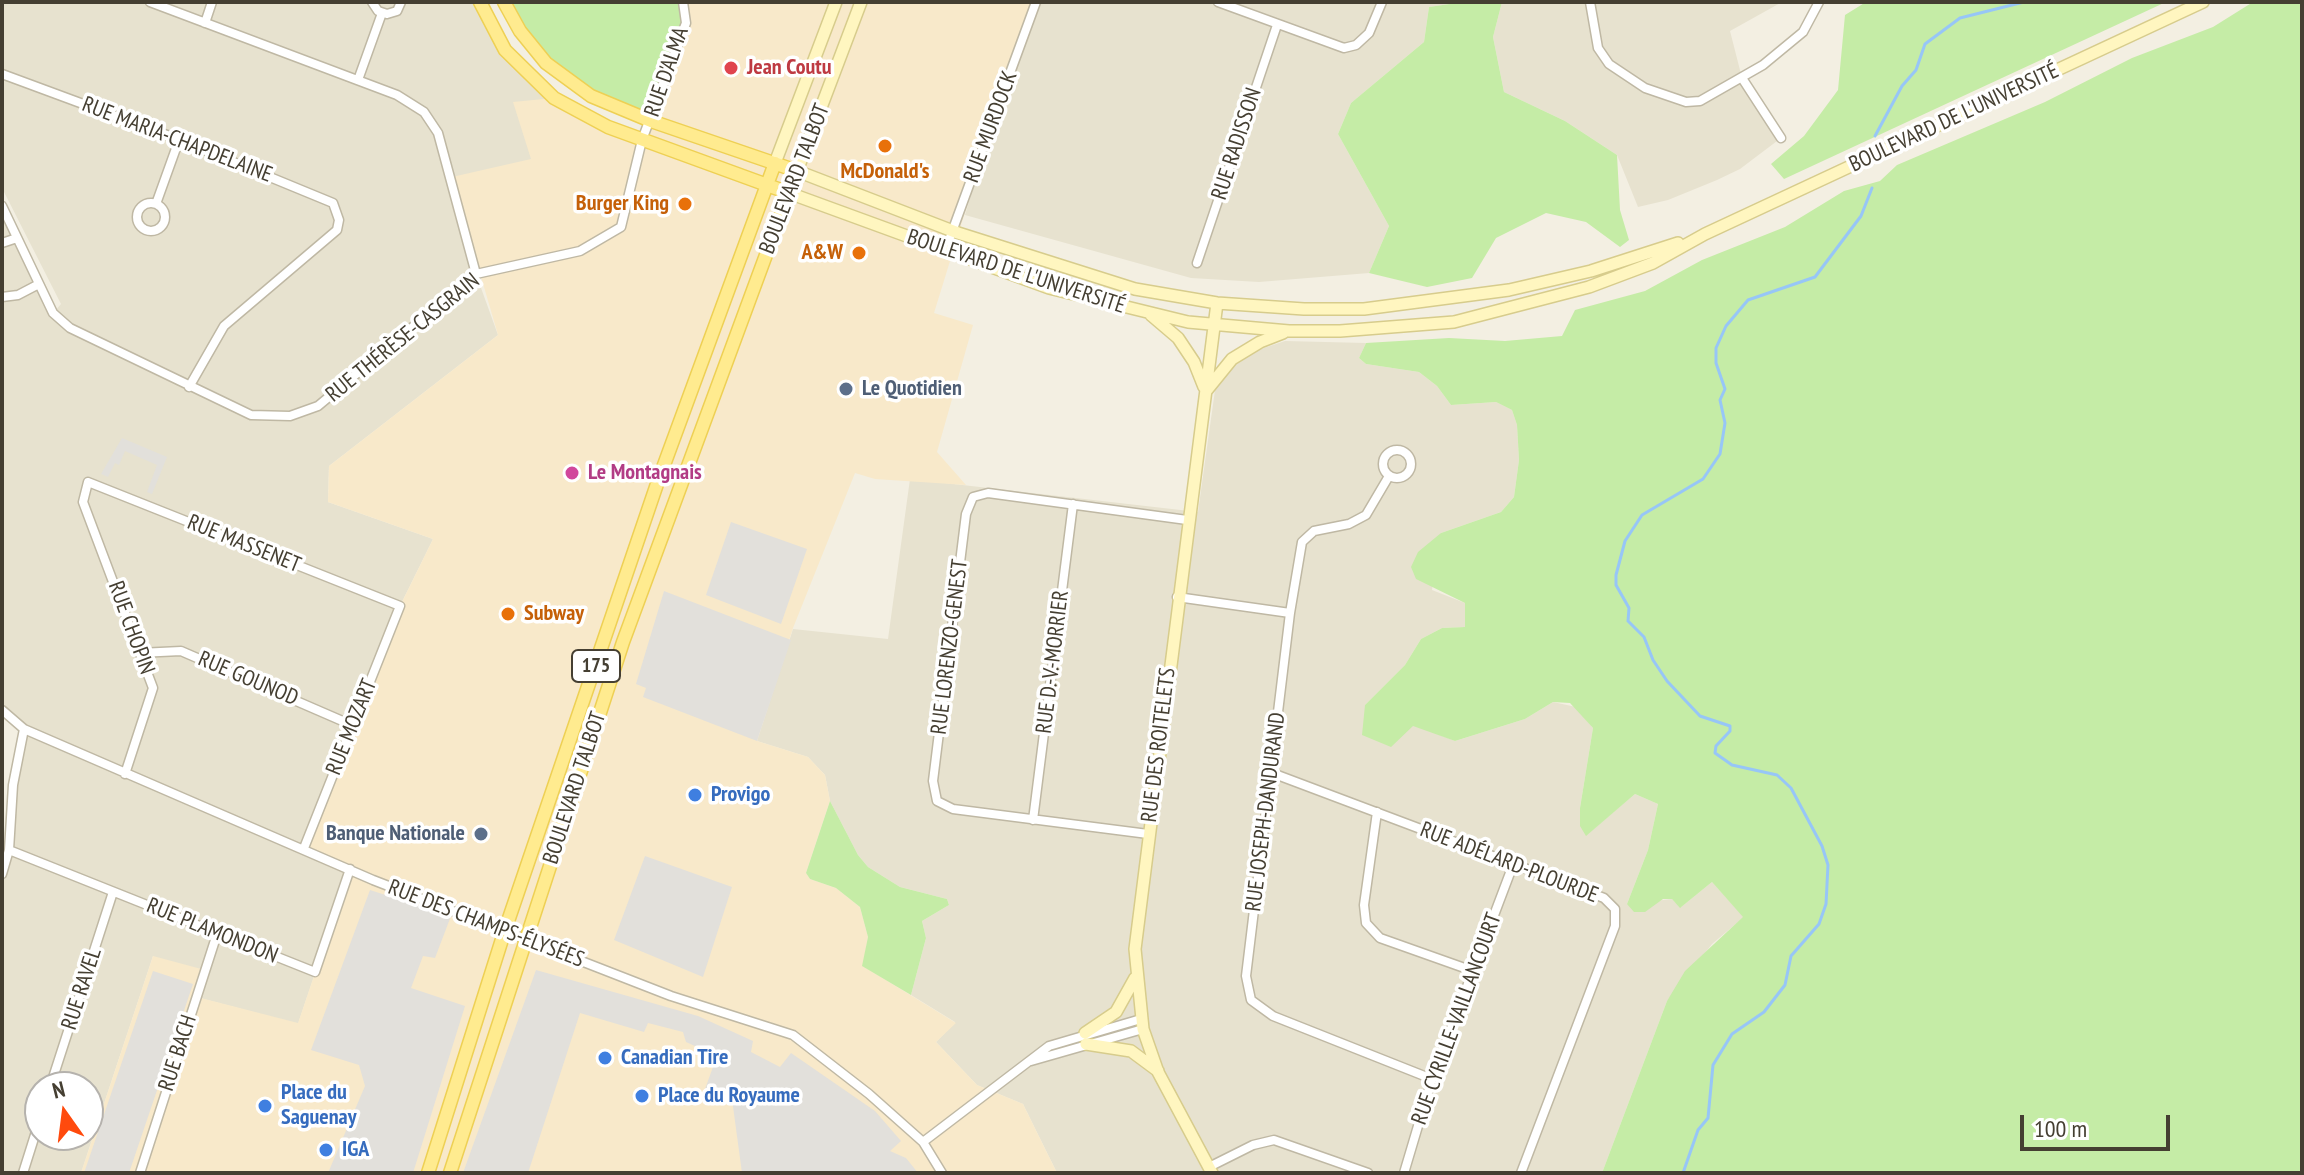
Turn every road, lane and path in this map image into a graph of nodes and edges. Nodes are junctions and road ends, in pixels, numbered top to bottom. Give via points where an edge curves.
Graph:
1 (150, 2) edge
2 (212, 2) edge
3 (372, 2) edge
4 (401, 2) edge
5 (480, 2) edge
6 (504, 2) edge
7 (683, 2) edge
8 (836, 2) edge
9 (861, 2) edge
10 (1036, 2) edge
11 (1218, 2) edge
12 (1382, 2) edge
13 (1590, 2) edge
14 (1819, 2) edge
15 (2203, 2) edge
16 (382, 13) junction
17 (205, 23) junction
18 (1277, 25) junction
19 (2, 74) edge
20 (1742, 78) junction
21 (358, 80) junction
22 (651, 121) junction
23 (1781, 138) dead end
24 (179, 140) junction
25 (642, 140) junction
26 (775, 163) junction
27 (797, 171) junction
28 (767, 185) junction
29 (789, 193) junction
30 (156, 204) dead end
31 (2, 206) edge
32 (953, 231) junction
33 (1705, 234) junction
34 (17, 238) junction
35 (2, 243) edge
36 (945, 251) junction
37 (1197, 263) dead end
38 (476, 274) junction
39 (39, 284) junction
40 (2, 297) edge
41 (1217, 303) junction
42 (1149, 314) junction
43 (1214, 325) junction
44 (1289, 331) junction
45 (189, 387) junction
46 (1205, 391) junction
47 (1389, 476) dead end
48 (88, 482) joint
49 (1073, 504) junction
50 (1187, 520) junction
51 (1177, 597) junction
52 (400, 606) joint
53 (1290, 613) junction
54 (139, 653) junction
55 (2, 710) edge
56 (354, 726) junction
57 (24, 729) junction
58 (1272, 773) junction
59 (125, 774) junction
60 (1377, 812) junction
61 (1033, 820) junction
62 (1148, 834) junction
63 (304, 848) junction
64 (9, 850) junction
65 (1513, 865) junction
66 (350, 869) junction
67 (2, 874) edge
68 (113, 892) junction
69 (504, 933) junction
70 (217, 934) junction
71 (526, 941) junction
72 (1473, 971) junction
73 (1135, 977) junction
74 (1142, 1024) junction
75 (1085, 1039) junction
76 (55, 1071) edge
77 (1158, 1072) junction
78 (1432, 1079) junction
79 (923, 1142) junction
80 (30, 1151) edge
81 (1211, 1170) edge
82 (23, 1173) edge
83 (140, 1173) edge
84 (428, 1173) edge
85 (450, 1173) edge
86 (942, 1173) edge
87 (1368, 1173) edge
88 (1404, 1173) edge
89 (1521, 1173) edge

1 - 17 street
2 - 17 street
3 - 16 street
4 - 16 street via 397,11
5 - 25 main road, BOULEVARD DE L'UNIVERSITÉ via 505,50 536,84 608,127
6 - 22 main road, BOULEVARD DE L'UNIVERSITÉ via 532,47 564,78 591,96
7 - 22 street, RUE D'ALMA via 686,23
8 - 26 main road, BOULEVARD TALBOT
9 - 27 main road, BOULEVARD TALBOT
10 - 32 street, RUE MURDOCK
11 - 18 street
12 - 18 street via 1369,33 1344,48
13 - 20 street via 1598,48 1609,64 1645,88 1686,102 1700,101
14 - 20 street via 1803,32
15 - 33 main road, BOULEVARD DE L'UNIVERSITÉ
16 - 21 street
17 - 21 street
18 - 37 street, RUE RADISSON
19 - 24 street, RUE MARIA-CHAPDELAINE
20 - 23 street
21 - 38 street via 424,112 438,133
22 - 25 street, RUE D'ALMA
22 - 26 main road, BOULEVARD DE L'UNIVERSITÉ
24 - 30 street
24 - 45 street, RUE MARIA-CHAPDELAINE via 325,198 333,203 339,220 331,238 218,333
25 - 28 main road, BOULEVARD DE L'UNIVERSITÉ
25 - 38 street, RUE THÉRÈSE-CASGRAIN via 621,227 580,251
26 - 27 main road, BOULEVARD DE L'UNIVERSITÉ
26 - 28 main road, BOULEVARD TALBOT / 175
27 - 29 main road, BOULEVARD TALBOT / 175
27 - 32 main road, BOULEVARD DE L'UNIVERSITÉ
28 - 29 main road, BOULEVARD DE L'UNIVERSITÉ
28 - 69 main road, BOULEVARD TALBOT / 175 via 657,484
29 - 36 main road, BOULEVARD DE L'UNIVERSITÉ
29 - 71 main road, BOULEVARD TALBOT / 175 via 623,642
31 - 34 street, RUE THÉRÈSE-CASGRAIN
32 - 36 street, RUE MURDOCK
32 - 41 main road, BOULEVARD DE L'UNIVERSITÉ via 1135,289
33 - 41 main road, BOULEVARD DE L'UNIVERSITÉ via 1591,271 1436,302 1319,309
33 - 44 main road, BOULEVARD DE L'UNIVERSITÉ via 1653,263 1517,308 1395,329
34 - 35 street
34 - 39 street, RUE THÉRÈSE-CASGRAIN
36 - 42 main road, BOULEVARD DE L'UNIVERSITÉ via 1049,288
38 - 45 street, RUE THÉRÈSE-CASGRAIN via 308,410 280,418 251,415
39 - 40 street
39 - 45 street, RUE THÉRÈSE-CASGRAIN via 53,313 70,328
41 - 43 main road, RUE DES ROITELETS
42 - 43 main road, BOULEVARD DE L'UNIVERSITÉ
42 - 46 main road via 1178,338
43 - 44 main road, BOULEVARD DE L'UNIVERSITÉ
43 - 46 main road, RUE DES ROITELETS
44 - 46 main road via 1232,359
46 - 50 main road, RUE DES ROITELETS
47 - 53 street, RUE JOSEPH-DANDURAND via 1366,515 1306,535
48 - 52 street, RUE MASSENET
48 - 54 street, RUE CHOPIN via 83,502
49 - 50 street, RUE LORENZO-GENEST
49 - 61 street, RUE D.-V.-MORRIER
49 - 61 street, RUE LORENZO-GENEST via 979,493 966,514 934,792 943,806
50 - 51 main road, RUE DES ROITELETS
51 - 53 street
51 - 62 main road, RUE DES ROITELETS
52 - 56 street, RUE MOZART
53 - 58 street, RUE JOSEPH-DANDURAND
54 - 56 street, RUE GOUNOD via 181,651
54 - 59 street, RUE CHOPIN via 153,688
55 - 57 street, RUE DES CHAMPS-ÉLYSÉES
56 - 63 street, RUE MOZART
57 - 59 street, RUE DES CHAMPS-ÉLYSÉES
57 - 64 street via 13,785
58 - 60 street, RUE ADÉLARD-PLOURDE
58 - 78 street, RUE JOSEPH-DANDURAND via 1246,976 1251,1000 1273,1016
59 - 63 street, RUE DES CHAMPS-ÉLYSÉES
60 - 65 street, RUE ADÉLARD-PLOURDE
60 - 72 street via 1366,923 1380,938
61 - 62 street, RUE LORENZO-GENEST
62 - 73 main road, RUE DES ROITELETS
63 - 66 street, RUE DES CHAMPS-ÉLYSÉES
64 - 67 street
64 - 68 street, RUE PLAMONDON
65 - 72 street, RUE CYRILLE-VAILLANCOURT
65 - 89 street, RUE ADÉLARD-PLOURDE via 1604,898 1616,917
66 - 69 street, RUE DES CHAMPS-ÉLYSÉES
66 - 70 street, RUE PLAMONDON via 315,972
68 - 70 street, RUE PLAMONDON
68 - 76 street, RUE RAVEL
69 - 71 street, RUE DES CHAMPS-ÉLYSÉES
69 - 84 main road, BOULEVARD TALBOT / 175
70 - 83 street, RUE BACH
71 - 79 street, RUE DES CHAMPS-ÉLYSÉES via 793,1035
71 - 85 main road, BOULEVARD TALBOT / 175
72 - 78 street, RUE CYRILLE-VAILLANCOURT
73 - 74 main road, RUE DES ROITELETS
73 - 75 main road via 1116,1012
74 - 75 street
74 - 77 main road, RUE DES ROITELETS
75 - 77 main road via 1131,1051
75 - 79 street via 1015,1068
77 - 81 main road, RUE DES ROITELETS
78 - 88 street, RUE CYRILLE-VAILLANCOURT
79 - 86 street, RUE DES CHAMPS-ÉLYSÉES
80 - 82 street
81 - 87 street via 1253,1145 1274,1140

